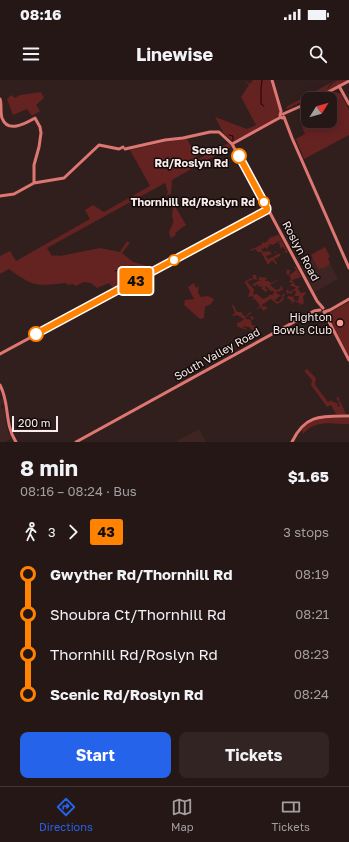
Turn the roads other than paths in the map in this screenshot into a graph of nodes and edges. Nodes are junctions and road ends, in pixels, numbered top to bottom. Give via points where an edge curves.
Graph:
1 (272, 80) edge
2 (349, 81) edge
3 (339, 86) junction
4 (328, 92) edge
5 (0, 99) edge
6 (349, 104) edge
7 (301, 106) edge
8 (282, 115) junction
9 (232, 144) junction
10 (34, 183) junction
11 (1, 197) edge
12 (268, 210) junction
13 (349, 268) edge
14 (349, 300) edge
15 (317, 301) junction
16 (332, 309) junction
17 (322, 311) junction
18 (311, 312) junction
19 (327, 320) junction
20 (0, 354) edge
21 (349, 360) edge
22 (0, 385) edge
23 (349, 416) edge
24 (16, 442) edge
25 (76, 442) edge
26 (292, 442) edge

1 - 8 street
2 - 3 street
3 - 4 street
3 - 6 street
5 - 10 street via 1,117 8,125 18,126 35,118 40,127
7 - 8 street
8 - 9 street
8 - 13 street
9 - 10 street via 214,131 122,149 98,145 64,178
9 - 12 street, Roslyn Road
10 - 11 street via 14,194
12 - 15 street, Roslyn Road
12 - 20 street
14 - 16 street
15 - 17 street, Roslyn Road
15 - 18 street via 317,307
16 - 17 street, South Valley Road
16 - 19 street via 327,314
17 - 18 street, South Valley Road
17 - 19 street, Roslyn Road
18 - 25 street, South Valley Road
19 - 21 street, Roslyn Road
22 - 24 street via 6,400 9,428
23 - 26 street via 317,417 304,425

